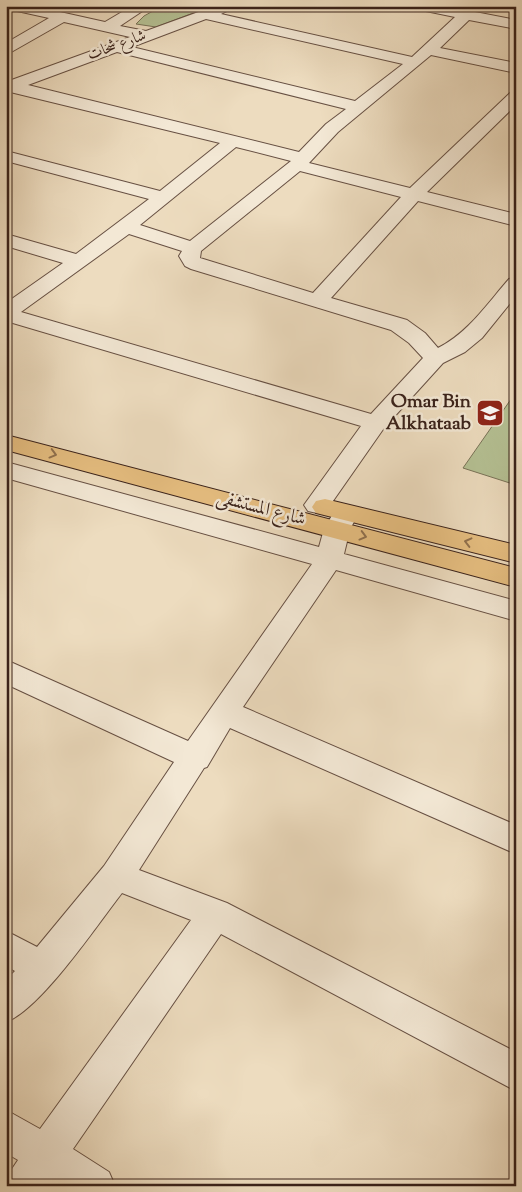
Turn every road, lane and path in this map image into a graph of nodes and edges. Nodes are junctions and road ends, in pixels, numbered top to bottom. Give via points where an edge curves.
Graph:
1 (13, 6) edge
2 (143, 6) edge
3 (229, 6) edge
4 (422, 6) edge
5 (206, 15) junction
6 (466, 15) junction
7 (62, 17) junction
8 (516, 25) edge
9 (107, 27) junction
10 (146, 36) junction
11 (114, 48) junction
12 (6, 50) edge
13 (429, 50) junction
14 (415, 62) junction
15 (516, 68) edge
16 (9, 87) edge
17 (516, 96) edge
18 (359, 107) junction
19 (233, 141) junction
20 (6, 156) edge
21 (300, 161) junction
22 (414, 194) junction
23 (162, 197) junction
24 (516, 220) edge
25 (126, 227) junction
26 (6, 240) edge
27 (193, 248) junction
28 (79, 261) junction
29 (516, 283) edge
30 (317, 301) junction
31 (6, 313) edge
32 (434, 358) junction
33 (376, 423) junction
34 (6, 424) edge
35 (6, 442) edge
36 (6, 470) edge
37 (317, 505) junction
38 (342, 521) junction
39 (516, 554) edge
40 (329, 560) junction
41 (516, 578) edge
42 (516, 611) edge
43 (6, 671) edge
44 (224, 712) junction
45 (196, 758) junction
46 (516, 840) edge
47 (116, 876) junction
48 (215, 914) junction
49 (6, 947) edge
50 (42, 968) junction
51 (6, 1005) edge
52 (516, 1072) edge
53 (6, 1130) edge
54 (35, 1171) edge
55 (95, 1186) edge

1 - 7 street
2 - 9 street
3 - 5 street, شارع شحات
4 - 6 street
5 - 10 street, شارع شحات
5 - 14 street
6 - 8 street
6 - 13 street
7 - 9 street
7 - 12 street
9 - 10 street
10 - 11 street, شارع شحات
11 - 16 street, شارع شحات
11 - 18 street
13 - 14 street
13 - 15 street
14 - 18 street
16 - 19 street
17 - 22 street
18 - 21 street via 332,128
19 - 21 street
19 - 23 street
20 - 23 street
21 - 22 street
21 - 27 street
22 - 24 street
22 - 30 street
23 - 25 street
25 - 27 street
25 - 28 street
26 - 28 street
27 - 30 street via 189,256 198,265
28 - 31 street
29 - 32 street via 474,333 457,347
30 - 32 street via 399,324 417,338
31 - 33 street
32 - 33 street
33 - 37 street
34 - 37 main road, شارع المستشفى
35 -> 38 main road, شارع المستشفى
36 - 40 street
37 - 38 main road, شارع المستشفى
39 -> 38 main road, شارع المستشفى
38 - 40 street
38 -> 41 main road, شارع المستشفى
40 - 42 street
40 - 44 street
43 - 45 street
44 - 45 street
44 - 46 street
45 - 47 street
47 - 48 street
47 - 50 street
48 - 52 street
48 - 54 street
49 - 50 street
50 - 51 street
53 - 54 street
54 - 55 street

